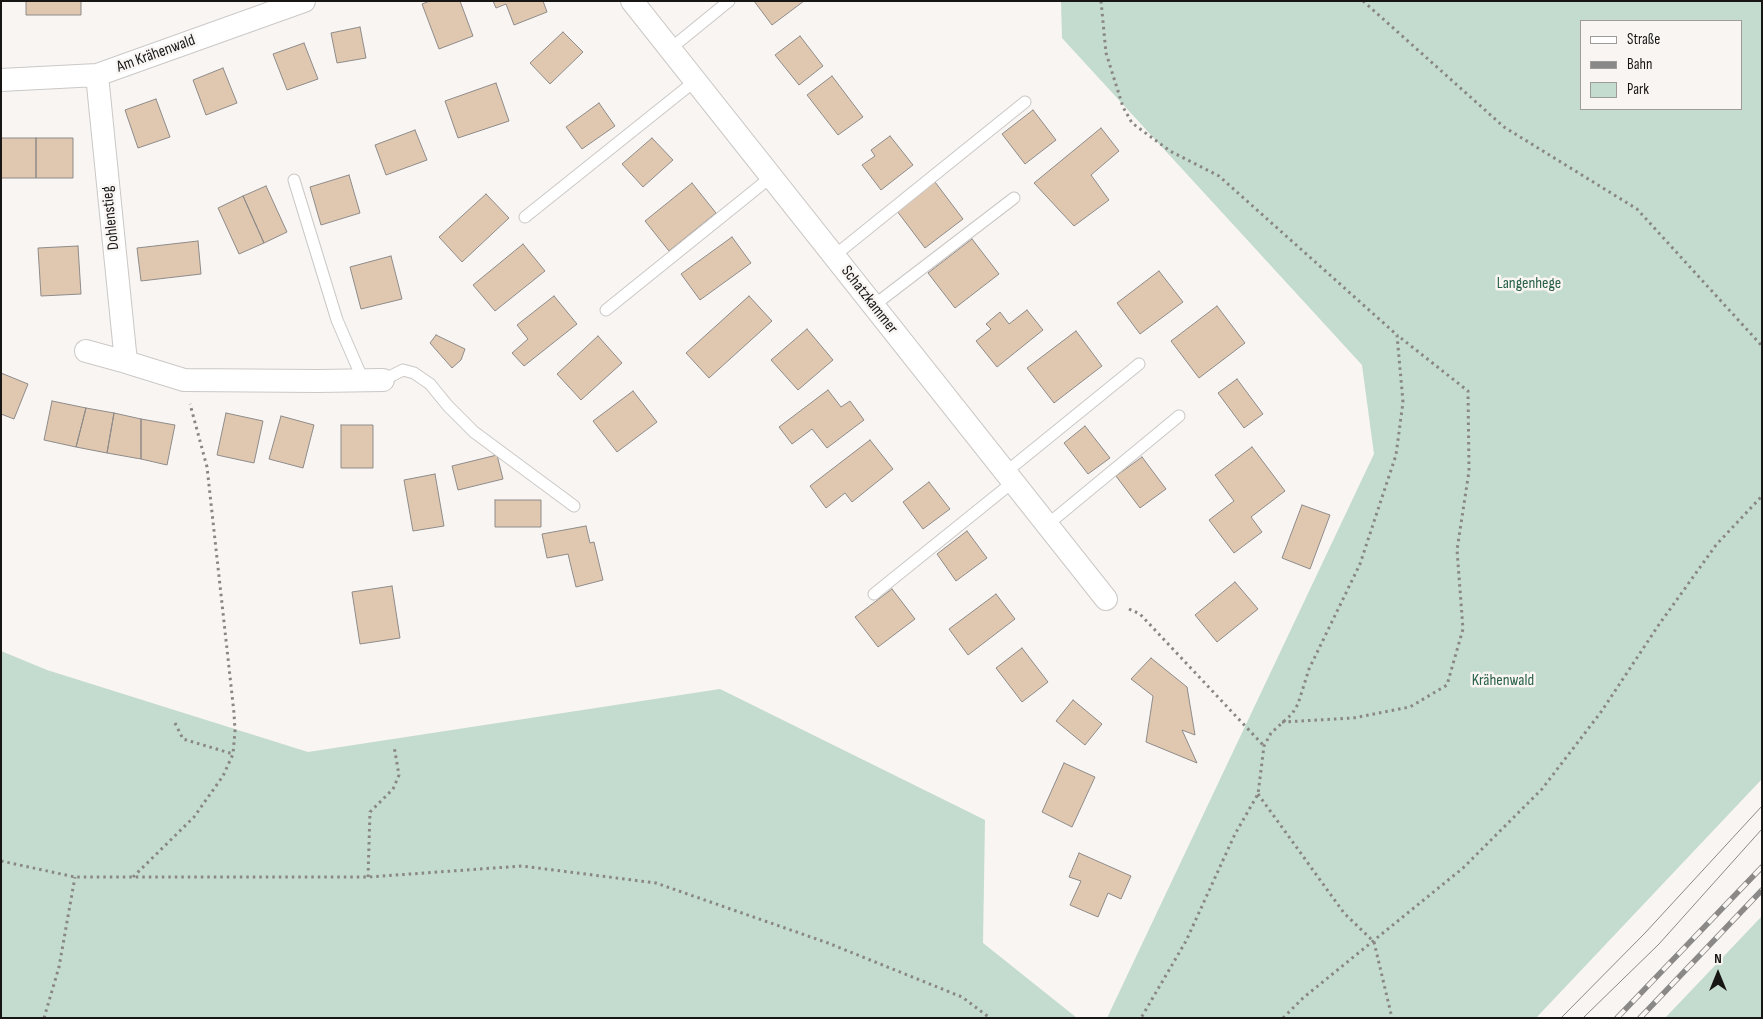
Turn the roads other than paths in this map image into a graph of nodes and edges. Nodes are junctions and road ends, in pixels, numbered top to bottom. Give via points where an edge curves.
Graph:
1 (304, 1) edge
2 (632, 1) edge
3 (729, 1) edge
4 (670, 49) junction
5 (97, 75) junction
6 (1, 80) edge
7 (695, 81) junction
8 (1025, 102) dead end
9 (771, 177) junction
10 (294, 180) dead end
11 (1014, 198) dead end
12 (525, 217) dead end
13 (834, 256) junction
14 (873, 306) junction
15 (606, 310) dead end
16 (86, 351) dead end
17 (126, 362) junction
18 (1139, 364) dead end
19 (373, 380) junction
20 (1179, 416) dead end
21 (1009, 477) junction
22 (574, 506) dead end
23 (1047, 525) junction
24 (874, 594) dead end
25 (1106, 599) road end

1 - 5 street, Am Krähenwald
2 - 4 street, Schatzkammer
3 - 4 lane
4 - 7 street, Schatzkammer
5 - 6 street, Am Krähenwald
5 - 17 street, Dohlenstieg
7 - 9 street, Schatzkammer
7 - 12 lane
8 - 13 lane
9 - 13 street, Schatzkammer
9 - 15 lane
10 - 19 lane via 337,320
11 - 14 lane
13 - 14 street, Schatzkammer
14 - 21 street, Schatzkammer
16 - 17 street
17 - 19 street via 184,380
18 - 21 lane
19 - 22 lane via 403,370 414,372 430,384 474,432
20 - 23 lane
21 - 23 street, Schatzkammer
21 - 24 lane
23 - 25 street, Schatzkammer

